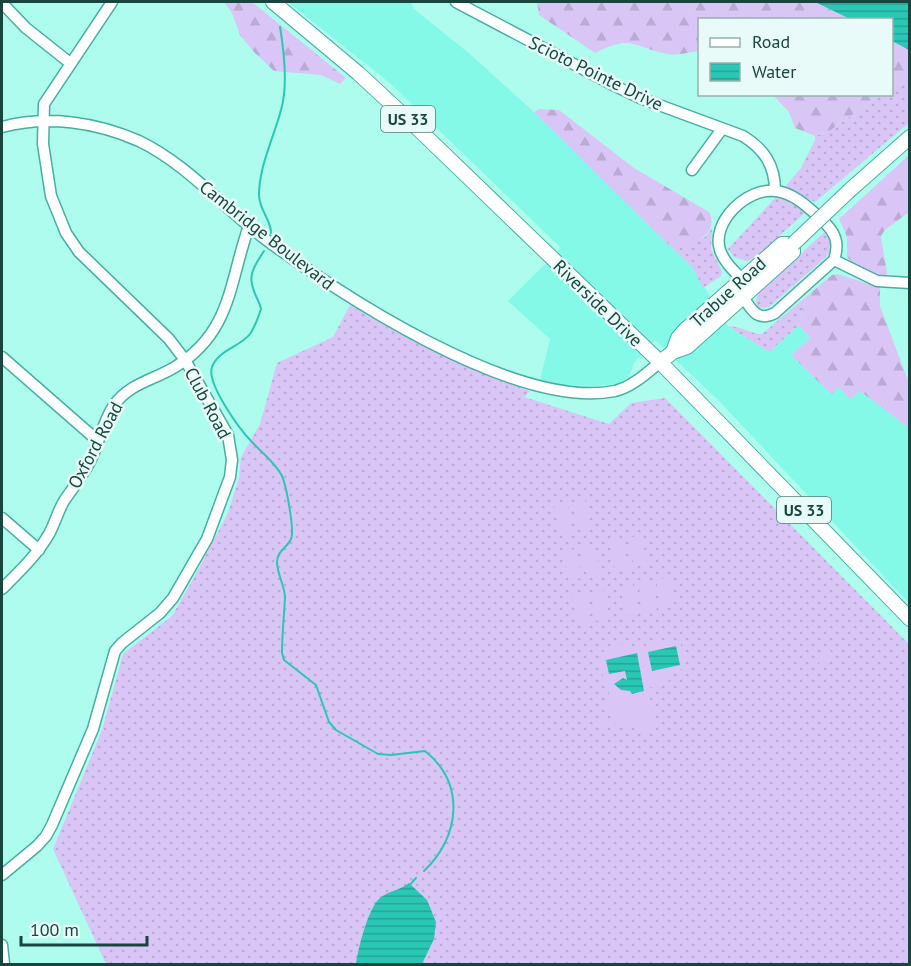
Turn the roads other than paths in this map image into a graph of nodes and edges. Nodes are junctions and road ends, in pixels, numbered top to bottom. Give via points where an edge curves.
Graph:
1 (112, 2) edge
2 (273, 2) edge
3 (456, 2) edge
4 (2, 3) edge
5 (70, 63) junction
6 (42, 121) junction
7 (2, 127) edge
8 (722, 129) junction
9 (909, 138) edge
10 (692, 170) dead end
11 (775, 191) junction
12 (249, 226) junction
13 (793, 244) junction
14 (834, 260) junction
15 (742, 279) junction
16 (909, 283) edge
17 (743, 297) junction
18 (673, 352) junction
19 (2, 357) edge
20 (185, 360) junction
21 (660, 362) junction
22 (98, 441) junction
23 (2, 518) edge
24 (39, 550) junction
25 (2, 589) edge
26 (909, 619) edge
27 (2, 875) edge
28 (2, 945) edge
29 (4, 964) edge

1 - 5 street, Club Road
2 - 21 main road, Riverside Drive / US 33 via 404,115
3 - 8 street, Scioto Pointe Drive via 640,98
4 - 5 street
5 - 6 street, Club Road via 44,104
6 - 7 street, Cambridge Boulevard
6 - 12 street, Cambridge Boulevard via 84,124 139,142 173,162
6 - 20 street, Club Road via 51,196 66,233 79,252 169,339
8 - 10 street
8 - 11 street, Scioto Pointe Drive via 755,143 764,152 770,160
9 - 13 main road, Trabue Road, bridge
11 - 14 street via 796,198 829,226 838,248
11 - 15 street via 744,201 721,226 720,249
12 - 20 street, Oxford Road via 227,306 199,349
12 - 21 street, Cambridge Boulevard via 300,266 373,312 516,380 574,392 612,391 633,383
13 - 15 main road, Trabue Road via 782,244
13 - 17 main road, Trabue Road via 793,252
14 - 16 street via 877,281
14 - 17 street via 768,317 753,313
15 - 18 main road, Trabue Road via 685,330
17 - 18 main road, Trabue Road via 687,347
18 - 21 main road, Trabue Road
19 - 22 street
20 - 22 street, Oxford Road via 124,393 108,416
20 - 27 street, Club Road via 228,435 232,460 223,497 207,539 168,606 114,651 93,729 46,836
21 - 26 main road, Riverside Drive / US 33
22 - 24 street, Oxford Road
23 - 24 street
24 - 25 street, Oxford Road
28 - 29 street

